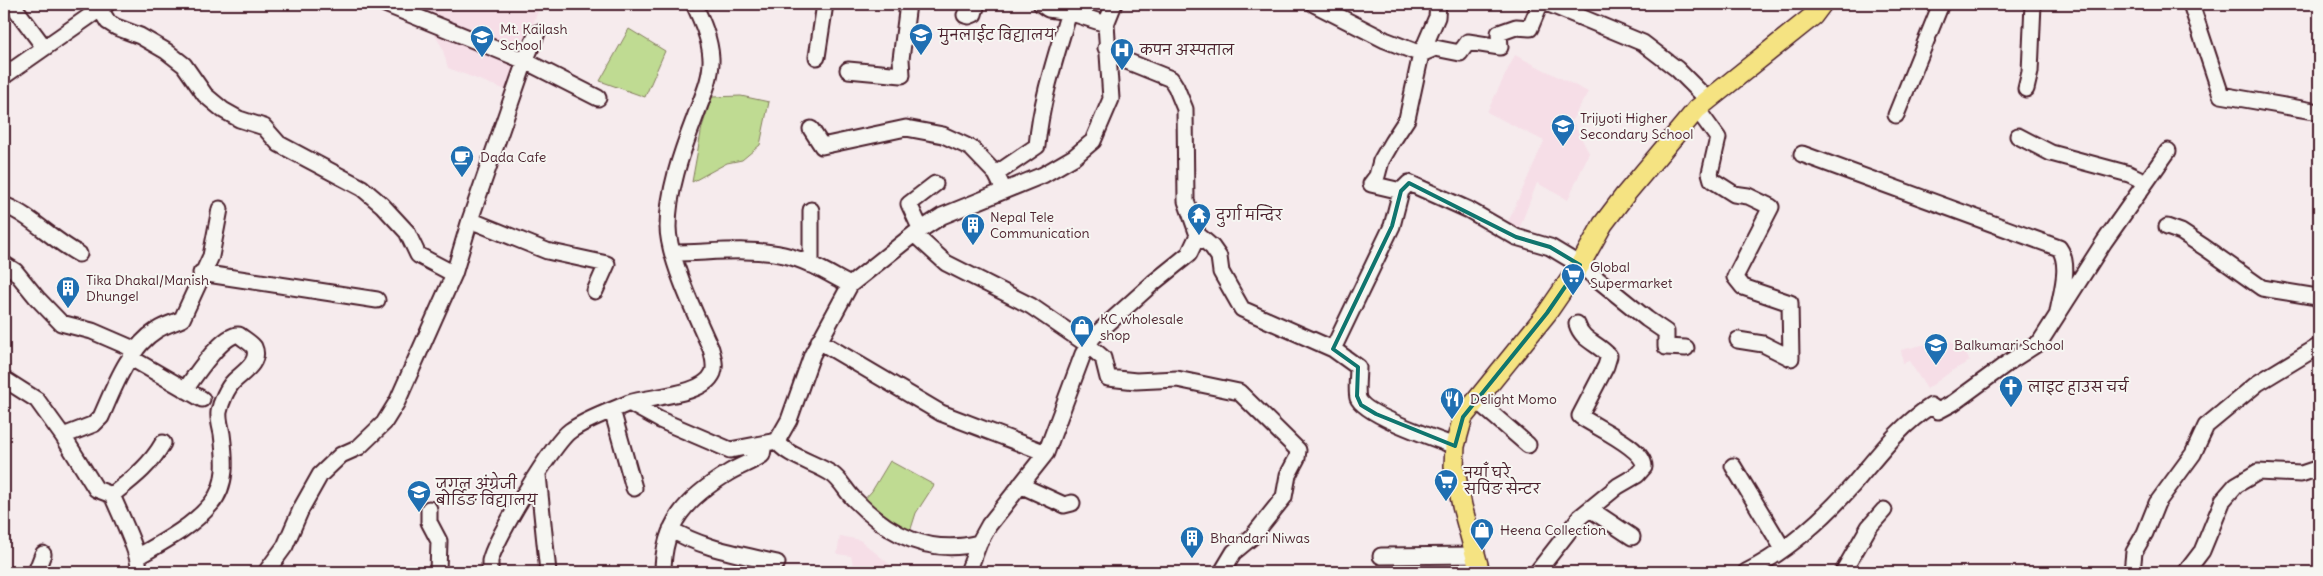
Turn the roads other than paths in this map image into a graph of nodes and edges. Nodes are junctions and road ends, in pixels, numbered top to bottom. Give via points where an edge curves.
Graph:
1 (12, 4) edge
2 (385, 4) edge
3 (694, 4) edge
4 (825, 4) edge
5 (908, 4) edge
6 (977, 4) edge
7 (1041, 4) edge
8 (1114, 4) edge
9 (1314, 4) edge
10 (1438, 4) edge
11 (1540, 4) edge
12 (1549, 4) edge
13 (1822, 4) edge
14 (1941, 4) edge
15 (2033, 4) edge
16 (2191, 4) edge
17 (103, 6) edge
18 (1069, 12) junction
19 (965, 14) dead end
20 (1106, 24) junction
21 (537, 33) dead end
22 (44, 47) junction
23 (1106, 48) junction
24 (1421, 54) junction
25 (817, 57) dead end
26 (525, 61) junction
27 (848, 70) dead end
28 (4, 76) edge
29 (2026, 89) dead end
30 (598, 98) dead end
31 (1702, 105) junction
32 (2319, 112) edge
33 (1896, 114) dead end
34 (811, 129) dead end
35 (2018, 136) dead end
36 (2168, 151) dead end
37 (1802, 154) dead end
38 (996, 174) junction
39 (2146, 182) junction
40 (935, 184) dead end
41 (1004, 190) junction
42 (1401, 191) junction
43 (4, 205) edge
44 (220, 209) dead end
45 (811, 210) dead end
46 (470, 220) junction
47 (2166, 226) dead end
48 (917, 232) junction
49 (1198, 235) junction
50 (672, 253) junction
51 (79, 254) dead end
52 (4, 264) edge
53 (811, 265) junction
54 (1580, 265) junction
55 (201, 273) junction
56 (454, 274) junction
57 (850, 285) junction
58 (595, 291) dead end
59 (377, 300) dead end
60 (2319, 300) edge
61 (2057, 318) junction
62 (1577, 324) dead end
63 (1738, 340) dead end
64 (818, 341) junction
65 (1088, 345) junction
66 (2319, 346) edge
67 (1686, 348) dead end
68 (1333, 349) junction
69 (133, 354) junction
70 (4, 379) edge
71 (185, 390) junction
72 (202, 399) dead end
73 (1476, 400) junction
74 (629, 403) junction
75 (612, 410) junction
76 (63, 436) junction
77 (163, 442) dead end
78 (771, 442) junction
79 (1528, 445) dead end
80 (1454, 446) junction
81 (1046, 453) junction
82 (1733, 466) dead end
83 (2319, 468) edge
84 (538, 475) junction
85 (1020, 485) junction
86 (634, 488) dead end
87 (112, 496) junction
88 (1072, 503) dead end
89 (429, 509) dead end
90 (1590, 509) junction
91 (1884, 510) dead end
92 (671, 528) junction
93 (1632, 537) dead end
94 (978, 543) junction
95 (1783, 550) junction
96 (43, 554) dead end
97 (1381, 556) dead end
98 (777, 563) dead end
99 (1478, 564) edge
100 (138, 565) edge
101 (36, 572) edge
102 (266, 572) edge
103 (438, 572) edge
104 (490, 572) edge
105 (548, 572) edge
106 (663, 572) edge
107 (968, 572) edge
108 (1222, 572) edge
109 (1538, 572) edge
110 (1746, 572) edge
111 (1842, 572) edge
112 (2132, 572) edge
113 (2186, 572) edge

1 - 22 street
2 - 26 street
3 - 50 street via 704,24 711,57 710,75 681,154 673,191 668,228
4 - 25 street
5 - 27 street via 902,75
6 - 19 street via 974,14
7 - 18 street via 1048,9
8 - 20 street
9 - 24 street via 1384,40
10 - 24 street via 1437,17
11 - 24 street via 1530,28 1516,27 1499,33 1500,46 1468,42 1460,53 1435,48
12 - 31 street via 1643,43 1677,69
13 - 31 main road via 1813,16
14 - 33 street
15 - 29 street via 2030,72
16 - 32 street via 2222,95
17 - 22 street
17 - 56 street via 108,22 166,51 184,65 205,95 223,110 264,127 279,144 362,188 407,232 418,255
18 - 20 street
18 - 38 street via 1048,81 1037,146
20 - 23 street
21 - 26 street
22 - 28 street
23 - 41 street via 1111,99 1093,140 1074,157 1043,175
23 - 49 street via 1124,60 1171,79 1176,87 1185,109 1186,201
24 - 42 street via 1407,119 1371,184
26 - 30 street
26 - 46 street
31 - 54 main road via 1625,195 1603,224
31 - 63 street via 1718,138 1710,173 1712,180 1734,194 1748,196 1771,207 1735,276 1743,287 1790,303 1790,358 1764,344
34 - 38 street via 822,146 906,128 943,135 971,148
35 - 39 street via 2051,153 2130,174
36 - 39 street
37 - 61 street via 2059,248 2065,264
38 - 41 street
39 - 61 street
40 - 48 street via 909,204
41 - 48 street via 942,216
42 - 54 street via 1409,183 1516,237 1550,247
42 - 68 street via 1392,226
43 - 51 street via 20,212
44 - 55 street via 211,256
45 - 53 street
46 - 56 street
46 - 58 street via 547,251 607,264
47 - 60 street via 2181,232 2262,288 2317,297
48 - 57 street
48 - 65 street via 946,263 1031,306
49 - 65 street via 1189,254 1093,337
49 - 68 street via 1219,257 1221,272 1242,309
50 - 53 street via 784,255
50 - 74 street via 712,349 714,371 702,385 690,390
52 - 69 street via 15,271 61,323 92,331
53 - 57 street
54 - 67 street via 1666,332 1666,347
54 - 73 main road via 1547,313
55 - 59 street
55 - 69 street via 182,320 155,331
56 - 102 street via 398,402 384,423 359,447 341,455 320,475 285,546
57 - 64 street
61 - 95 street via 2040,342 1954,403 1938,411 1930,406 1901,428 1833,506
62 - 90 street via 1580,334 1602,348 1608,356 1580,416 1624,443 1642,457 1645,465
64 - 78 street via 789,420
64 - 81 street via 941,413
65 - 81 street
65 - 108 street via 1103,358 1108,378 1136,381 1177,379 1239,392 1298,450 1284,497 1252,537 1234,552
66 - 112 street via 2258,383 2206,426 2193,454 2157,503 2134,552
68 - 80 street via 1358,367 1357,396 1361,405
69 - 71 street
69 - 76 street via 101,417 94,424
70 - 76 street via 37,400
71 - 72 street
71 - 100 street via 210,356 232,336 239,335 253,346 254,359 248,371 234,382 219,413 224,471 222,485 212,503
73 - 79 street
73 - 80 main road via 1463,417
74 - 75 street
74 - 78 street via 730,450
75 - 84 street via 568,432
75 - 86 street
76 - 87 street via 96,489
77 - 87 street via 155,458
78 - 92 street via 762,455 729,472 692,499
78 - 94 street via 834,475 855,500 902,537 946,547
80 - 99 main road via 1454,466 1462,506
81 - 85 street
82 - 95 street
83 - 113 street via 2301,474 2258,472 2236,485 2223,500 2202,551
84 - 104 street via 508,522 490,560
84 - 105 street
85 - 88 street via 1064,505
85 - 94 street
87 - 100 street
89 - 103 street via 429,522 439,541
90 - 93 street
90 - 109 street via 1565,534
91 - 111 street via 1869,527
92 - 98 street via 697,541
92 - 106 street via 664,546
94 - 107 street
95 - 110 street
96 - 101 street
97 - 99 street

